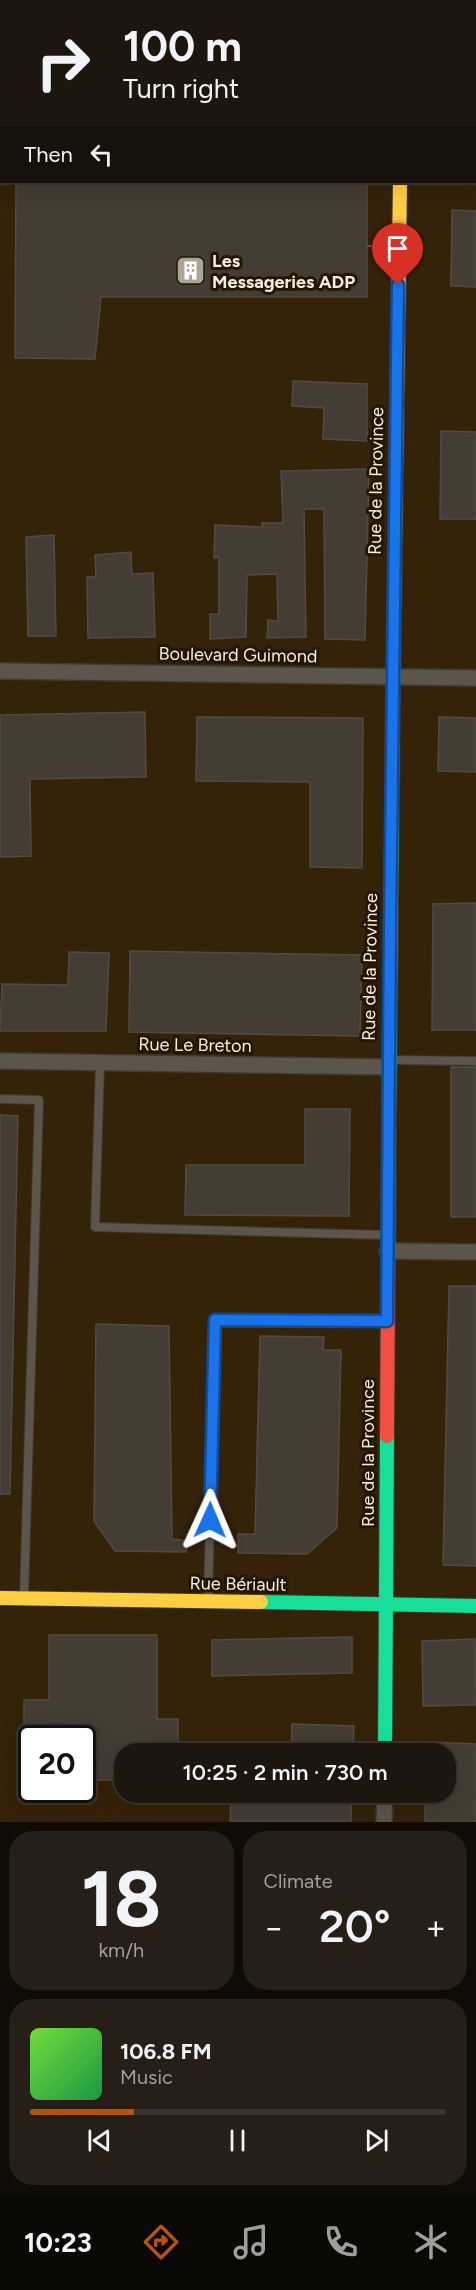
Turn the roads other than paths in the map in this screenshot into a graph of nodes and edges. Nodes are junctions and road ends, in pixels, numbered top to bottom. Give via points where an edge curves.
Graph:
1 (400, 183) edge
2 (0, 671) edge
3 (393, 677) junction
4 (476, 678) edge
5 (0, 1061) edge
6 (476, 1061) edge
7 (100, 1063) junction
8 (389, 1064) junction
9 (0, 1099) edge
10 (387, 1243) junction
11 (476, 1252) edge
12 (387, 1321) junction
13 (0, 1598) edge
14 (24, 1599) junction
15 (207, 1602) junction
16 (387, 1605) junction
17 (476, 1606) edge
18 (385, 1743) edge
19 (385, 1803) edge
20 (384, 1822) edge

1 - 3 street, Rue de la Province
2 - 3 street, Boulevard Guimond
3 - 4 street, Boulevard Guimond
3 - 8 street, Rue de la Province
5 - 7 street, Rue Le Breton
6 - 8 lane
7 - 8 street, Rue Le Breton
7 - 10 lane via 95,1227
8 - 10 street, Rue de la Province
9 - 14 lane via 39,1100
10 - 11 street
10 - 12 street, Rue de la Province
12 - 15 lane via 215,1320
12 - 16 street, Rue de la Province
13 - 14 street, Rue Bériault
14 - 15 street, Rue Bériault
15 - 16 street, Rue Bériault
16 - 17 street, Rue Bériault
16 - 18 street, Rue de la Province
19 - 20 street

